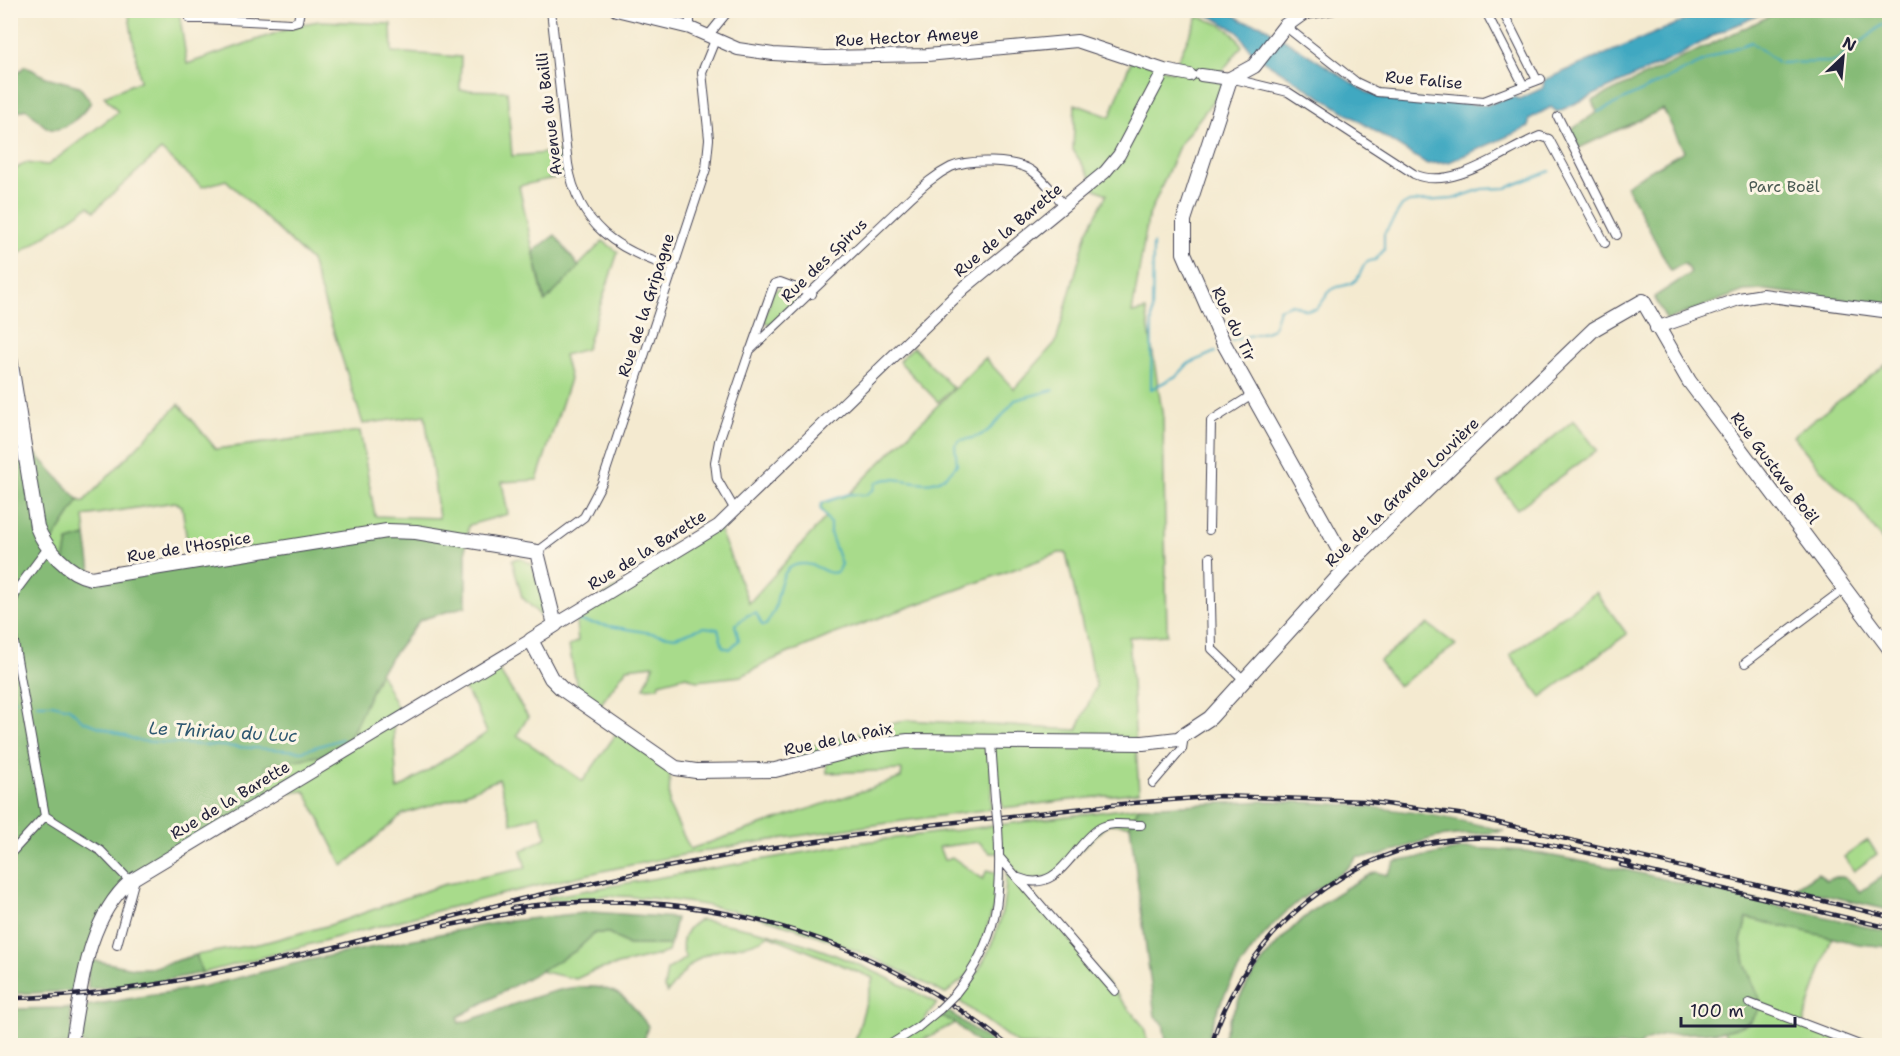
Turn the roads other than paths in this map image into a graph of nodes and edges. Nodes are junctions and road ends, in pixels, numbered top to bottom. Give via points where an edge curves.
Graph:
1 (300, 10) edge
2 (552, 10) edge
3 (616, 10) edge
4 (690, 10) edge
5 (729, 10) edge
6 (1335, 10) edge
7 (1485, 10) edge
8 (1502, 10) edge
9 (1302, 13) edge
10 (208, 15) edge
11 (190, 18) dead end
12 (1285, 26) junction
13 (690, 28) junction
14 (712, 38) junction
15 (1164, 70) junction
16 (1230, 79) junction
17 (1524, 86) junction
18 (1558, 117) dead end
19 (1064, 205) junction
20 (1617, 235) dead end
21 (1605, 243) dead end
22 (674, 268) junction
23 (812, 294) junction
24 (1642, 302) joint
25 (1890, 312) edge
26 (1656, 328) junction
27 (750, 350) junction
28 (10, 358) edge
29 (1252, 395) junction
30 (735, 510) junction
31 (1209, 530) dead end
32 (48, 548) junction
33 (537, 552) junction
34 (1209, 557) dead end
35 (1348, 566) junction
36 (1844, 589) junction
37 (10, 608) edge
38 (10, 620) edge
39 (555, 625) junction
40 (531, 640) junction
41 (1890, 649) edge
42 (1745, 663) dead end
43 (1245, 681) junction
44 (1201, 726) joint
45 (1184, 736) junction
46 (991, 742) junction
47 (1153, 783) dead end
48 (45, 816) junction
49 (1141, 825) dead end
50 (10, 854) edge
51 (1000, 858) junction
52 (1016, 877) junction
53 (132, 880) junction
54 (117, 945) dead end
55 (1115, 991) dead end
56 (1749, 1003) dead end
57 (71, 1046) edge
58 (888, 1046) edge
59 (1862, 1046) edge

1 - 10 street via 300,18 294,23
2 - 22 street, Avenue du Bailli via 570,175 582,207 597,228 625,249
3 - 13 street, Rue Hector Ameye
4 - 13 street
5 - 14 street, Rue de la Gripagne
6 - 9 street
7 - 17 street
8 - 17 street, Rue Falise via 1539,79
9 - 12 main road
10 - 11 street
12 - 16 main road via 1254,66
12 - 17 street, Rue Falise via 1356,82 1377,92 1484,101
13 - 14 street, Rue Hector Ameye
14 - 15 street, Rue Hector Ameye via 729,46 773,54 837,57 927,55 1077,41
14 - 22 street, Rue de la Gripagne via 702,72 709,139 706,169
15 - 16 street, Rue Hector Ameye
15 - 19 street, Rue de la Barette via 1119,155 1106,172
16 - 21 street, Rue Hector Ameye via 1280,88 1414,174 1430,179 1455,176 1540,136 1549,139
16 - 29 main road, Rue du Tir via 1184,220 1182,243 1223,342
18 - 20 street
19 - 23 street, Rue des Spirus via 1033,171 1016,163 954,166 932,178
19 - 30 street, Rue de la Barette via 965,287
22 - 33 street, Rue de la Gripagne via 592,506 575,525
23 - 27 street, Rue des Spirus
23 - 27 street via 780,282 774,284
24 - 26 main road, Rue Gustave Boël
24 - 35 main road, Rue de la Grande Louvière via 1594,329
25 - 26 street via 1763,295 1739,299
26 - 36 main road, Rue Gustave Boël via 1720,423
27 - 30 street, Rue des Spirus via 715,462 717,479
28 - 32 main road, Rue de l'Hospice via 37,527
29 - 31 street via 1211,421
29 - 35 main road, Rue du Tir
30 - 39 street, Rue de la Barette via 707,534
32 - 33 main road, Rue de l'Hospice via 81,575 91,578 387,531 416,532
32 - 37 street via 18,588
33 - 39 main road
34 - 43 street via 1212,649
35 - 43 main road, Rue de la Grande Louvière
36 - 41 main road, Rue Gustave Boël
36 - 42 street
38 - 48 street
39 - 40 main road, Rue de la Barette
40 - 46 main road, Rue de la Paix via 551,678 562,689 658,758 686,770 775,770 900,742
40 - 53 street, Rue de la Barette
43 - 44 main road, Rue de la Grande Louvière
44 - 45 main road, Rue de la Paix
45 - 46 main road, Rue de la Paix via 1143,743
45 - 47 street via 1182,749
46 - 51 street, bridge
48 - 50 street
48 - 53 street via 101,850
49 - 52 street via 1115,823 1102,827 1052,877 1036,882
51 - 52 street
51 - 58 street, bridge via 999,901 973,971 940,1009
52 - 55 street
53 - 54 street
53 - 57 street, Rue de la Barette via 112,902 93,938
56 - 59 street

